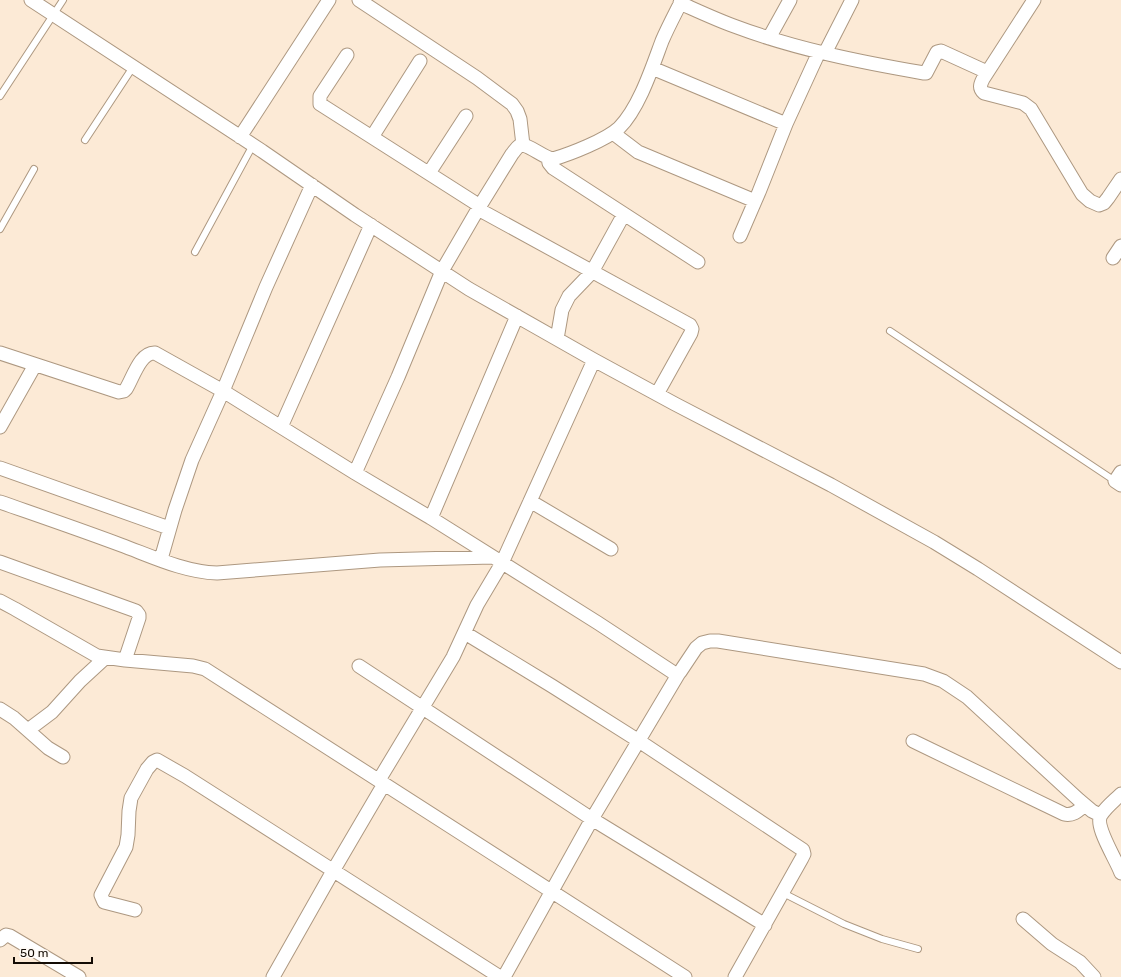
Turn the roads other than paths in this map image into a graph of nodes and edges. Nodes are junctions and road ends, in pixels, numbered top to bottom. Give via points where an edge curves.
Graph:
1 (30, 0) edge
2 (63, 0) edge
3 (328, 0) edge
4 (359, 0) edge
5 (790, 0) edge
6 (852, 0) edge
7 (1034, 0) edge
8 (681, 1) edge
9 (54, 15) junction
10 (769, 38) junction
11 (822, 53) junction
12 (347, 55) dead end
13 (420, 61) dead end
14 (133, 67) junction
15 (652, 68) junction
16 (987, 72) junction
17 (0, 96) edge
18 (466, 116) dead end
19 (786, 124) junction
20 (613, 133) junction
21 (240, 137) junction
22 (372, 137) junction
23 (85, 140) dead end
24 (253, 145) junction
25 (523, 145) junction
26 (548, 158) junction
27 (34, 169) dead end
28 (429, 173) junction
29 (312, 185) junction
30 (1119, 186) edge
31 (755, 201) junction
32 (479, 207) junction
33 (622, 217) junction
34 (371, 225) junction
35 (0, 229) edge
36 (740, 236) dead end
37 (1121, 246) edge
38 (195, 252) dead end
39 (1113, 258) dead end
40 (698, 262) dead end
41 (442, 271) junction
42 (592, 272) junction
43 (517, 316) junction
44 (890, 331) dead end
45 (557, 339) junction
46 (0, 353) edge
47 (594, 360) junction
48 (35, 365) junction
49 (223, 391) junction
50 (657, 394) junction
51 (0, 427) edge
52 (281, 427) junction
53 (0, 468) edge
54 (356, 473) junction
55 (1119, 479) edge
56 (530, 501) junction
57 (0, 502) edge
58 (430, 518) junction
59 (170, 528) junction
60 (611, 549) dead end
61 (161, 559) junction
62 (497, 560) junction
63 (0, 562) edge
64 (0, 601) edge
65 (465, 633) junction
66 (104, 658) junction
67 (125, 660) junction
68 (1121, 662) edge
69 (359, 666) dead end
70 (679, 673) junction
71 (422, 708) junction
72 (0, 709) edge
73 (28, 730) junction
74 (639, 741) junction
75 (913, 741) dead end
76 (63, 757) dead end
77 (382, 782) junction
78 (1121, 794) edge
79 (1085, 805) junction
80 (1100, 815) junction
81 (592, 819) junction
82 (332, 871) junction
83 (1121, 873) edge
84 (551, 892) junction
85 (783, 893) junction
86 (135, 910) dead end
87 (1023, 919) dead end
88 (764, 925) junction
89 (0, 940) edge
90 (918, 949) dead end
91 (279, 975) edge
92 (78, 977) edge
93 (500, 977) edge
94 (504, 977) edge
95 (684, 977) edge
96 (735, 977) edge
97 (1094, 977) edge

1 - 9 street
2 - 9 lane
3 - 21 street
4 - 25 street via 512,104 520,119
5 - 10 street
6 - 11 street
7 - 16 street
8 - 10 street via 733,26
8 - 15 street
9 - 14 street
9 - 17 lane
10 - 11 street
11 - 16 street via 926,73 936,53 941,51
11 - 19 street
12 - 22 street via 320,96 320,104
13 - 22 street
14 - 21 street
14 - 23 lane
15 - 19 street
15 - 20 street via 636,104 624,123
16 - 30 street via 980,85 981,90 1023,103 1031,109 1082,194 1090,202 1099,205 1104,203
18 - 28 street
19 - 31 street
20 - 26 street via 560,157
20 - 31 street via 638,152
21 - 24 street
22 - 28 street
24 - 29 street
24 - 38 lane
25 - 26 street
25 - 32 street via 512,154
26 - 33 street via 553,168
27 - 35 lane
28 - 32 street
29 - 34 street
29 - 49 street
31 - 36 street
32 - 41 street
32 - 42 street
33 - 40 street
33 - 42 street
34 - 41 street
34 - 52 street
37 - 39 street
41 - 43 street
41 - 54 street
42 - 45 street via 573,290 566,302
42 - 50 street via 686,323 692,329
43 - 45 street
43 - 58 street
44 - 55 lane
45 - 47 street
46 - 48 street
47 - 50 street
47 - 56 street
48 - 49 street via 113,391 124,391 141,360 150,352 155,352
48 - 51 street
49 - 52 street
49 - 59 street via 192,460
50 - 68 street via 934,542
52 - 54 street
53 - 59 street
54 - 58 street
56 - 60 street
56 - 62 street
57 - 61 street
58 - 62 street
59 - 61 street
61 - 62 street via 199,571 217,573 380,560
62 - 65 street
62 - 70 street via 674,673
63 - 67 street via 136,611 139,618
64 - 66 street via 90,653
65 - 71 street via 453,658
65 - 74 street
66 - 67 street
66 - 73 street via 52,712
67 - 77 street via 205,669
69 - 71 street
70 - 74 street
70 - 79 street via 696,648 710,641 847,661 933,677 967,697
71 - 77 street
71 - 81 street
72 - 73 street
73 - 76 street via 48,748
74 - 81 street
74 - 85 street via 803,850 804,854
75 - 79 street via 1064,814 1074,814
77 - 82 street
77 - 84 street
78 - 80 street
79 - 80 street
80 - 83 street via 1100,829
81 - 84 street
81 - 88 street
82 - 86 street via 157,760 147,769 131,798 126,848 101,896 104,902
82 - 91 street
82 - 93 street
84 - 94 street
84 - 95 street
85 - 88 street
85 - 90 lane via 858,930
87 - 97 street via 1052,944 1080,962
88 - 96 street
89 - 92 street via 6,935 10,936

